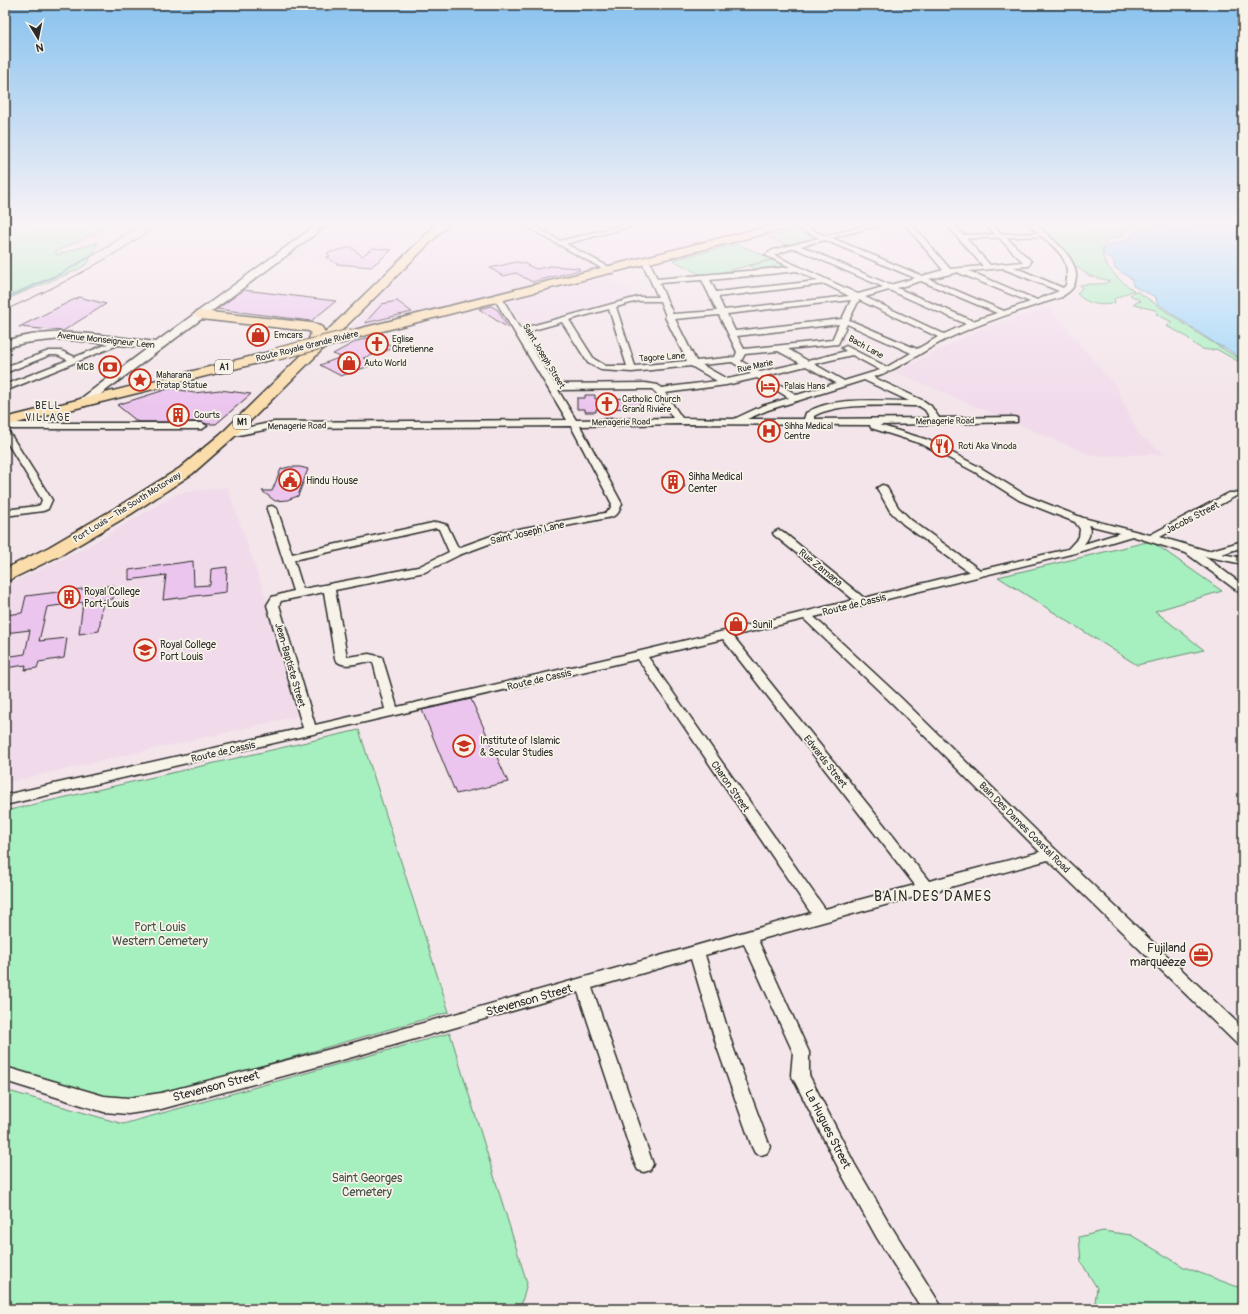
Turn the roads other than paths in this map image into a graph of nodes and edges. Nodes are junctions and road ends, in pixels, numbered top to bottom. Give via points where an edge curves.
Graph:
1 (243, 284) edge
2 (373, 284) edge
3 (382, 284) edge
4 (555, 284) edge
5 (657, 284) edge
6 (708, 284) edge
7 (806, 284) edge
8 (831, 284) edge
9 (884, 284) edge
10 (900, 284) edge
11 (937, 284) edge
12 (994, 284) edge
13 (1043, 284) edge
14 (1070, 284) edge
15 (890, 287) junction
16 (1062, 293) junction
17 (713, 295) junction
18 (856, 296) junction
19 (498, 298) junction
20 (662, 299) junction
21 (1036, 302) junction
22 (612, 306) junction
23 (721, 313) junction
24 (1003, 313) junction
25 (201, 315) junction
26 (670, 317) junction
27 (564, 319) junction
28 (846, 321) junction
29 (974, 324) junction
30 (518, 332) junction
31 (732, 334) junction
32 (944, 337) junction
33 (121, 342) junction
34 (315, 342) junction
35 (835, 342) junction
36 (5, 345) edge
37 (160, 346) junction
38 (779, 348) junction
39 (853, 352) junction
40 (917, 352) junction
41 (738, 357) junction
42 (75, 360) junction
43 (694, 364) junction
44 (807, 364) junction
45 (6, 369) edge
46 (632, 369) junction
47 (887, 370) junction
48 (126, 372) junction
49 (758, 375) junction
50 (865, 377) junction
51 (29, 379) junction
52 (726, 382) junction
53 (159, 383) junction
54 (844, 384) junction
55 (551, 387) junction
56 (5, 388) edge
57 (659, 391) junction
58 (898, 392) junction
59 (112, 395) junction
60 (796, 398) junction
61 (81, 403) junction
62 (921, 403) junction
63 (862, 404) junction
64 (1014, 420) dead end
65 (679, 421) junction
66 (733, 421) junction
67 (809, 421) junction
68 (5, 422) edge
69 (863, 422) junction
70 (936, 422) junction
71 (573, 423) junction
72 (5, 426) edge
73 (202, 426) dead end
74 (5, 431) edge
75 (229, 434) junction
76 (882, 488) dead end
77 (1234, 495) dead end
78 (272, 508) dead end
79 (5, 513) edge
80 (1079, 520) junction
81 (778, 533) dead end
82 (1129, 534) junction
83 (1150, 538) junction
84 (1243, 544) edge
85 (1188, 550) junction
86 (1071, 551) junction
87 (455, 553) junction
88 (1209, 554) junction
89 (288, 558) junction
90 (1243, 561) edge
91 (5, 566) edge
92 (977, 573) junction
93 (5, 576) edge
94 (329, 588) junction
95 (1243, 590) edge
96 (299, 593) junction
97 (276, 599) joint
98 (863, 602) junction
99 (806, 616) junction
100 (726, 634) junction
101 (641, 655) junction
102 (392, 712) junction
103 (310, 731) junction
104 (5, 800) edge
105 (1051, 854) junction
106 (926, 888) junction
107 (821, 916) junction
108 (749, 938) junction
109 (696, 952) junction
110 (583, 984) junction
111 (1243, 1038) edge
112 (5, 1074) edge
113 (761, 1147) dead end
114 (644, 1164) dead end
115 (933, 1309) edge

1 - 25 main road
2 - 34 highway, Port Louis – The South Motorway / M1
3 - 75 highway, Port Louis – The South Motorway / M1
4 - 19 main road, Route Royale Grande Rivière / A1
5 - 20 street
6 - 17 street
7 - 17 street
8 - 18 street
9 - 15 street
10 - 15 street
11 - 24 street
12 - 21 street
13 - 16 street
14 - 16 street
15 - 18 street
15 - 29 street
16 - 21 street
17 - 23 street
18 - 23 street
18 - 28 street
18 - 32 street
19 - 30 street, Saint Joseph Street
19 - 53 main road, Route Royale Grande Rivière / A1, bridge
20 - 22 street via 638,299
20 - 26 street
21 - 24 street
22 - 27 street
22 - 46 street
23 - 26 street
23 - 31 street
24 - 29 street
25 - 34 highway via 312,326 318,333
25 - 37 main road
26 - 43 street
27 - 30 street
27 - 46 street, Tagore Lane via 591,361 604,368
28 - 31 street
28 - 35 street
28 - 40 street
29 - 32 street
30 - 55 street, Saint Joseph Street
31 - 41 street
32 - 40 street
33 - 36 main road, Avenue Monseigneur Leen via 50,335 25,337
33 - 37 main road, Avenue Monseigneur Leen
33 - 42 street
34 - 91 highway, Port Louis – The South Motorway / M1 via 202,446 158,479
35 - 38 street, Tagore Lane
35 - 39 street, Bach Lane
37 - 48 main road
38 - 41 street, Tagore Lane
38 - 44 street
39 - 44 street, Rue Marie
39 - 47 street, Bach Lane
40 - 47 street
41 - 43 street, Tagore Lane
41 - 49 street
42 - 45 street via 58,353 49,353
42 - 51 street
43 - 46 street, Tagore Lane
43 - 52 street
44 - 49 street, Rue Marie
44 - 54 street
45 - 51 street
47 - 50 street
48 - 53 main road via 129,381 133,383
48 - 59 main road
48 - 61 main road
49 - 52 street, Rue Marie
49 - 60 street
50 - 54 street
50 - 58 street
51 - 56 street
52 - 57 street, Rue Marie
53 - 59 main road, Route Royale Grande Rivière / A1
54 - 60 street
55 - 57 street via 645,386 655,387
55 - 71 street, Saint Joseph Street
57 - 65 street
58 - 62 street
58 - 63 street
59 - 61 main road, Route Royale Grande Rivière / A1
60 - 66 street
61 - 68 main road, Route Royale Grande Rivière / A1
62 - 63 street
62 - 70 street via 928,408
63 - 67 street via 824,407 809,415
64 - 70 street, Menagerie Road
65 - 66 street, Menagerie Road
65 - 71 street, Menagerie Road
66 - 67 street, Menagerie Road
67 - 69 street, Menagerie Road
69 - 70 street, Menagerie Road
69 - 80 street via 925,442 1023,498
71 - 75 street, Menagerie Road via 274,425
71 - 87 street, Saint Joseph Lane via 617,504 614,512 502,535
72 - 73 street
74 - 79 street via 47,500 39,509
75 - 93 highway, Port Louis – The South Motorway / M1 via 186,471 125,510 55,551
76 - 92 street via 894,509 907,522
77 - 83 street, Jacobs Street
78 - 89 street
80 - 82 street
80 - 86 street via 1085,529 1084,538
81 - 98 street, Rue Zamana
82 - 83 street
82 - 86 street, Route de Cassis
83 - 85 street
84 - 88 street
85 - 88 street
85 - 95 street
86 - 92 street, Route de Cassis
87 - 89 street via 443,527 437,525
87 - 94 street, Saint Joseph Lane via 421,570
88 - 90 street
89 - 96 street
92 - 98 street, Route de Cassis
94 - 96 street, Saint Joseph Lane
94 - 102 street via 341,659 378,660
96 - 97 street, Saint Joseph Lane
97 - 103 street, Jean-Baptiste Street via 273,605
98 - 99 street, Route de Cassis
99 - 100 street, Route de Cassis
99 - 105 street, Bain Des Dames Coastal Road via 896,700
100 - 101 street, Route de Cassis
100 - 106 street, Edwards Street
101 - 102 street, Route de Cassis
101 - 107 street, Charon Street
102 - 103 street, Route de Cassis
103 - 104 street, Route de Cassis
105 - 106 street, Stevenson Street
105 - 111 street, Bain Des Dames Coastal Road
106 - 107 street, Stevenson Street
107 - 108 street, Stevenson Street
108 - 109 street, Stevenson Street
108 - 115 street, La Hugues Street via 801,1052 800,1072 804,1082 848,1169
109 - 110 street, Stevenson Street
109 - 113 street via 725,1047
110 - 112 street, Stevenson Street via 342,1053 161,1101 128,1106 104,1104
110 - 114 street

